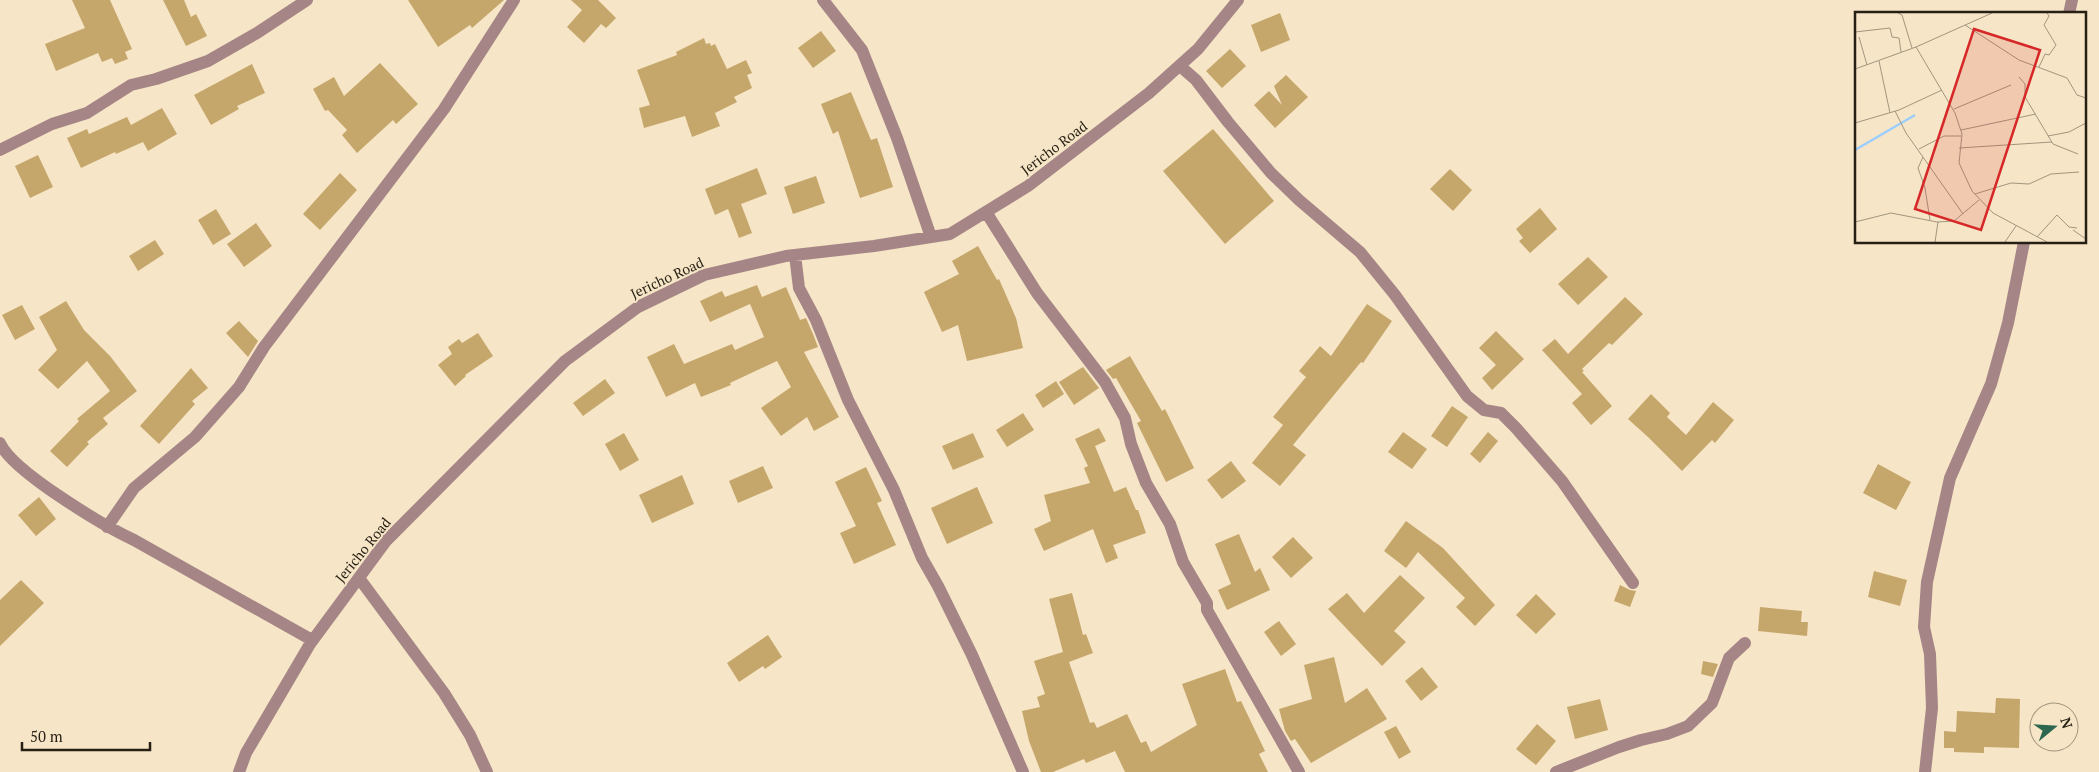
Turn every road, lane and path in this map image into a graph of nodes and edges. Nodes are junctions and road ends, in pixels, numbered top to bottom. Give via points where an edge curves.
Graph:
1 (306, 0) edge
2 (514, 0) edge
3 (823, 0) edge
4 (1238, 0) edge
5 (1180, 66) junction
6 (0, 150) edge
7 (986, 212) junction
8 (931, 237) junction
9 (2024, 244) edge
10 (794, 255) junction
11 (0, 443) edge
12 (107, 527) junction
13 (359, 578) junction
14 (1633, 583) dead end
15 (312, 640) junction
16 (1745, 643) dead end
17 (239, 772) edge
18 (487, 772) edge
19 (1023, 772) edge
20 (1299, 772) edge
21 (1556, 772) edge
22 (1925, 772) edge

1 - 6 street via 208,61 131,85 87,113 52,124
2 - 12 street via 444,108 270,339 239,386 195,437 134,488
3 - 8 street via 862,50
4 - 5 street, Jericho Road
5 - 7 street, Jericho Road via 1036,181
5 - 14 street via 1196,80 1272,173 1360,252 1396,295 1467,396 1484,410 1501,413 1516,428 1562,481
7 - 8 street, Jericho Road via 950,234
7 - 20 street via 1037,293 1105,382 1125,418 1146,483 1170,524 1183,562
8 - 10 street, Jericho Road
9 - 22 street via 2008,323 1991,384 1950,478 1927,582 1924,627 1930,654 1932,708
10 - 13 street, Jericho Road via 704,275 638,307 565,361 386,542
10 - 19 street via 799,288 816,320 848,400 894,490 922,558 972,655
11 - 12 street via 4,452 32,476
12 - 15 street
13 - 15 street, Jericho Road
13 - 18 street via 444,693 470,735
15 - 17 street, Jericho Road via 246,753
16 - 21 street via 1729,658 1712,703 1688,726

